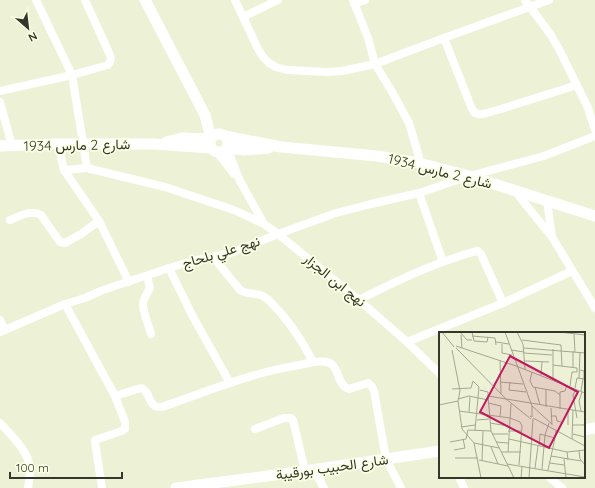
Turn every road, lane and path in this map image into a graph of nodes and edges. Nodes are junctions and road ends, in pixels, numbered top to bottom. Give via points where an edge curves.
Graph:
1 (36, 0) edge
2 (85, 0) edge
3 (145, 0) edge
4 (234, 0) edge
5 (278, 0) edge
6 (366, 0) edge
7 (549, 0) edge
8 (353, 2) edge
9 (528, 3) edge
10 (243, 17) junction
11 (444, 38) junction
12 (375, 64) junction
13 (72, 75) junction
14 (577, 85) junction
15 (0, 91) edge
16 (0, 102) edge
17 (592, 107) edge
18 (595, 130) edge
19 (595, 136) edge
20 (218, 142) junction
21 (58, 144) junction
22 (83, 144) junction
23 (0, 146) edge
24 (12, 146) junction
25 (419, 163) junction
26 (87, 168) junction
27 (64, 170) junction
28 (468, 176) junction
29 (513, 190) junction
30 (419, 193) junction
31 (547, 201) junction
32 (595, 216) edge
33 (10, 220) dead end
34 (99, 221) junction
35 (264, 224) junction
36 (278, 234) junction
37 (552, 237) junction
38 (213, 257) junction
39 (443, 262) junction
40 (169, 268) junction
41 (572, 271) junction
42 (147, 276) junction
43 (128, 282) junction
44 (360, 300) junction
45 (503, 303) junction
46 (65, 304) junction
47 (595, 308) edge
48 (0, 320) edge
49 (3, 331) edge
50 (151, 334) dead end
51 (408, 342) junction
52 (313, 362) junction
53 (439, 373) edge
54 (230, 383) junction
55 (115, 396) junction
56 (0, 423) edge
57 (595, 428) edge
58 (255, 429) dead end
59 (585, 430) edge
60 (439, 451) edge
61 (386, 459) junction
62 (310, 470) junction
63 (459, 478) edge
64 (550, 478) edge
65 (559, 478) edge
66 (219, 486) edge
67 (28, 488) edge
68 (102, 488) edge
69 (176, 488) edge
70 (324, 488) edge
71 (401, 488) edge
72 (464, 488) edge
73 (562, 488) edge
74 (570, 488) edge

1 - 13 street
2 - 13 street via 111,60 104,67
3 - 20 street
4 - 10 street
5 - 10 street
6 - 8 street
7 - 9 street
8 - 12 street via 368,38
9 - 11 street
9 - 14 street via 551,35
10 - 12 street via 263,57 276,67 326,72
11 - 12 street
11 - 14 street via 473,112 478,114
12 - 25 street via 409,123
13 - 15 street
13 - 22 street
14 - 17 street
16 - 24 street
17 - 18 street
19 - 28 street, نهج علي بلحاج via 544,156
20 - 22 street, شارع 2 مارس 1934
20 - 25 street, شارع 2 مارس 1934 via 244,150 281,147 376,156
20 - 35 street, نهج ابن الجزار
21 - 22 street, شارع 2 مارس 1934
21 - 24 street, شارع 2 مارس 1934
21 - 27 street
22 - 26 street
23 - 24 street, شارع 2 مارس 1934
25 - 28 street, شارع 2 مارس 1934
26 - 27 street
26 - 35 street via 165,187 234,210
27 - 34 street
28 - 29 street, شارع 2 مارس 1934
28 - 30 street, نهج علي بلحاج
29 - 31 street, شارع 2 مارس 1934
29 - 37 street
30 - 36 street, نهج علي بلحاج via 336,213
30 - 39 street
31 - 32 street, شارع 2 مارس 1934
31 - 37 street
33 - 34 street via 32,212 37,213 62,243 71,240
34 - 43 street
35 - 36 street, نهج ابن الجزار
36 - 38 street, نهج علي بلحاج
36 - 44 street, نهج ابن الجزار
37 - 41 street
38 - 40 street, نهج علي بلحاج
38 - 52 street via 240,290 260,294 273,304 304,344
39 - 44 street via 393,282
39 - 45 street via 480,252
40 - 42 street, نهج علي بلحاج
40 - 54 street
41 - 45 street
41 - 47 street
42 - 43 street, نهج علي بلحاج
42 - 50 street via 150,288 143,308
43 - 46 street, نهج علي بلحاج
44 - 51 street, نهج ابن الجزار
45 - 51 street
46 - 49 street, نهج علي بلحاج
46 - 55 street
48 - 49 street
51 - 53 street, نهج ابن الجزار
52 - 54 street
52 - 61 street via 330,363 346,388 368,383 371,385
54 - 55 street via 162,407 155,406 146,391 141,388
55 - 68 street via 125,422 124,429 94,442
56 - 67 street via 27,457 30,469
57 - 59 street
58 - 62 street via 284,418 291,418
60 - 61 street, شارع الحبيب بورقيبة
61 - 62 street, شارع الحبيب بورقيبة
61 - 71 street
62 - 66 street, شارع الحبيب بورقيبة
62 - 70 street
63 - 72 street
64 - 73 street
65 - 74 street
66 - 69 street, شارع الحبيب بورقيبة

